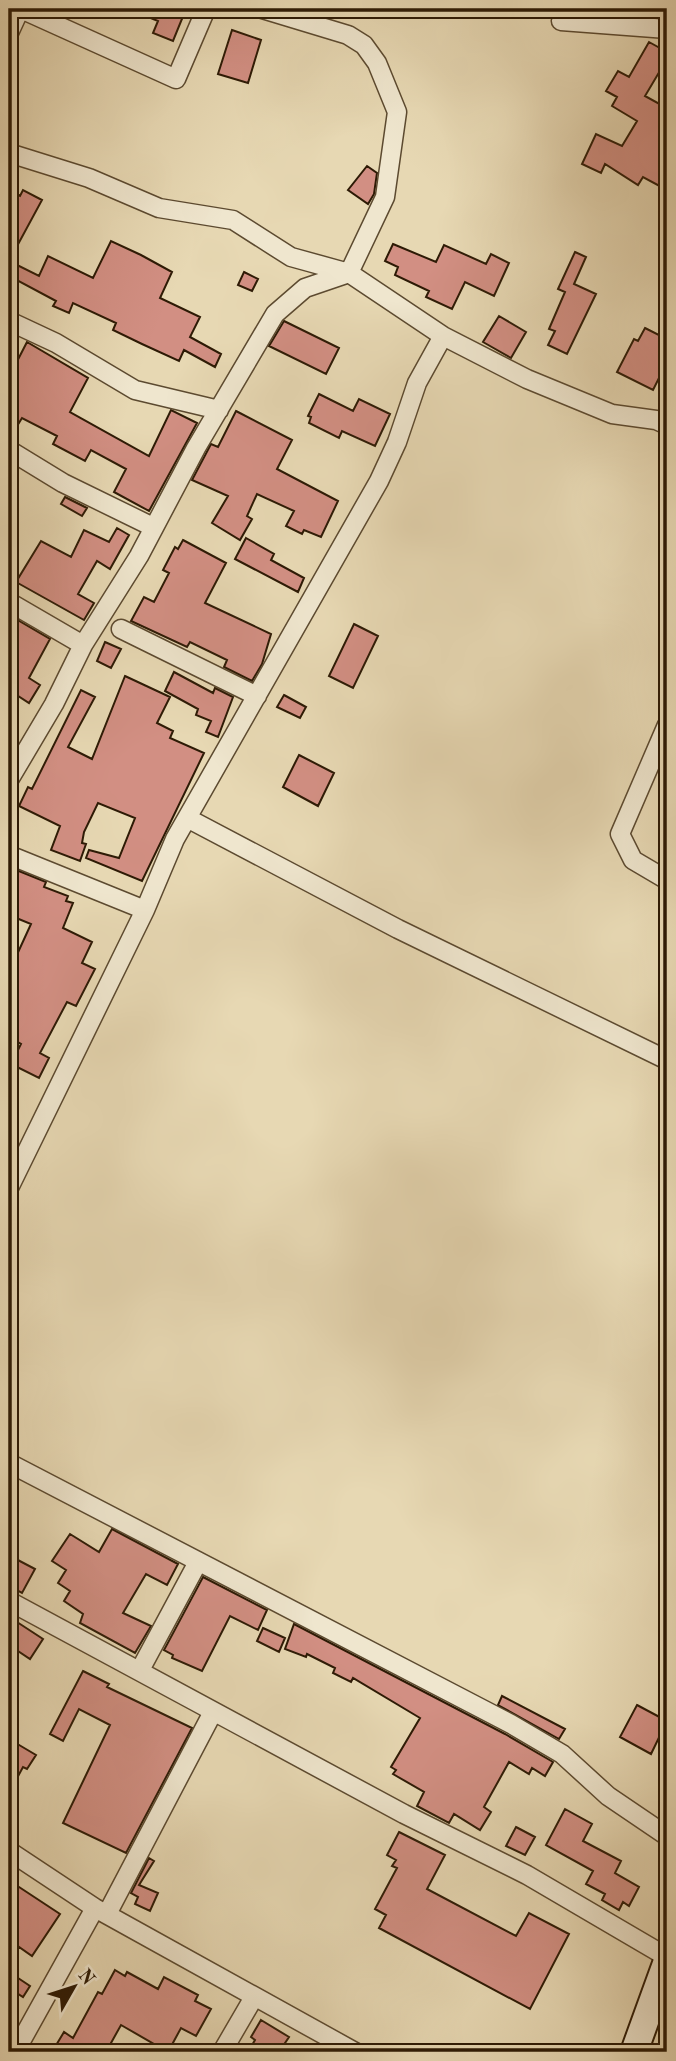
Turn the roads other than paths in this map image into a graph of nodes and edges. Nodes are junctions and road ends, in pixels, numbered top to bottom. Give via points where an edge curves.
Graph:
1 (21, 9) edge
2 (206, 9) edge
3 (262, 9) edge
4 (561, 22) dead end
5 (667, 29) edge
6 (9, 33) edge
7 (9, 153) edge
8 (349, 273) junction
9 (9, 321) edge
10 (443, 336) junction
11 (219, 410) junction
12 (667, 425) edge
13 (9, 450) edge
14 (153, 527) junction
15 (9, 602) edge
16 (121, 629) dead end
17 (83, 645) junction
18 (257, 696) junction
19 (667, 725) edge
20 (16, 749) edge
21 (9, 780) edge
22 (187, 818) junction
23 (9, 855) edge
24 (667, 880) edge
25 (145, 910) junction
26 (667, 1060) edge
27 (14, 1164) edge
28 (9, 1188) edge
29 (9, 1463) edge
30 (198, 1562) junction
31 (9, 1601) edge
32 (140, 1670) junction
33 (213, 1712) junction
34 (667, 1836) edge
35 (9, 1852) edge
36 (101, 1911) junction
37 (667, 1959) edge
38 (254, 1997) junction
39 (15, 2052) edge
40 (222, 2052) edge
41 (355, 2052) edge
42 (634, 2052) edge

1 - 2 street via 176,79
1 - 6 street
3 - 8 street via 348,35 364,45 377,63 397,112 385,197
4 - 5 street
7 - 8 street via 89,178 159,208 233,220 291,257
8 - 10 street
8 - 11 street via 305,288 275,314
9 - 11 street via 135,390
10 - 12 street via 527,379 612,414
10 - 18 street via 417,383 379,481
11 - 14 street
13 - 14 street via 63,483
14 - 17 street
15 - 17 street
16 - 18 street
17 - 20 street via 54,704
18 - 22 street
19 - 24 street via 620,834 633,860
20 - 21 street
22 - 25 street
22 - 26 street via 398,929
23 - 25 street
25 - 27 street
27 - 28 street
29 - 30 street
30 - 32 street
30 - 34 street via 562,1754 608,1796
31 - 32 street
32 - 33 street
33 - 36 street
33 - 37 street via 527,1875
35 - 36 street
36 - 38 street
36 - 39 street
37 - 42 street
38 - 40 street
38 - 41 street

